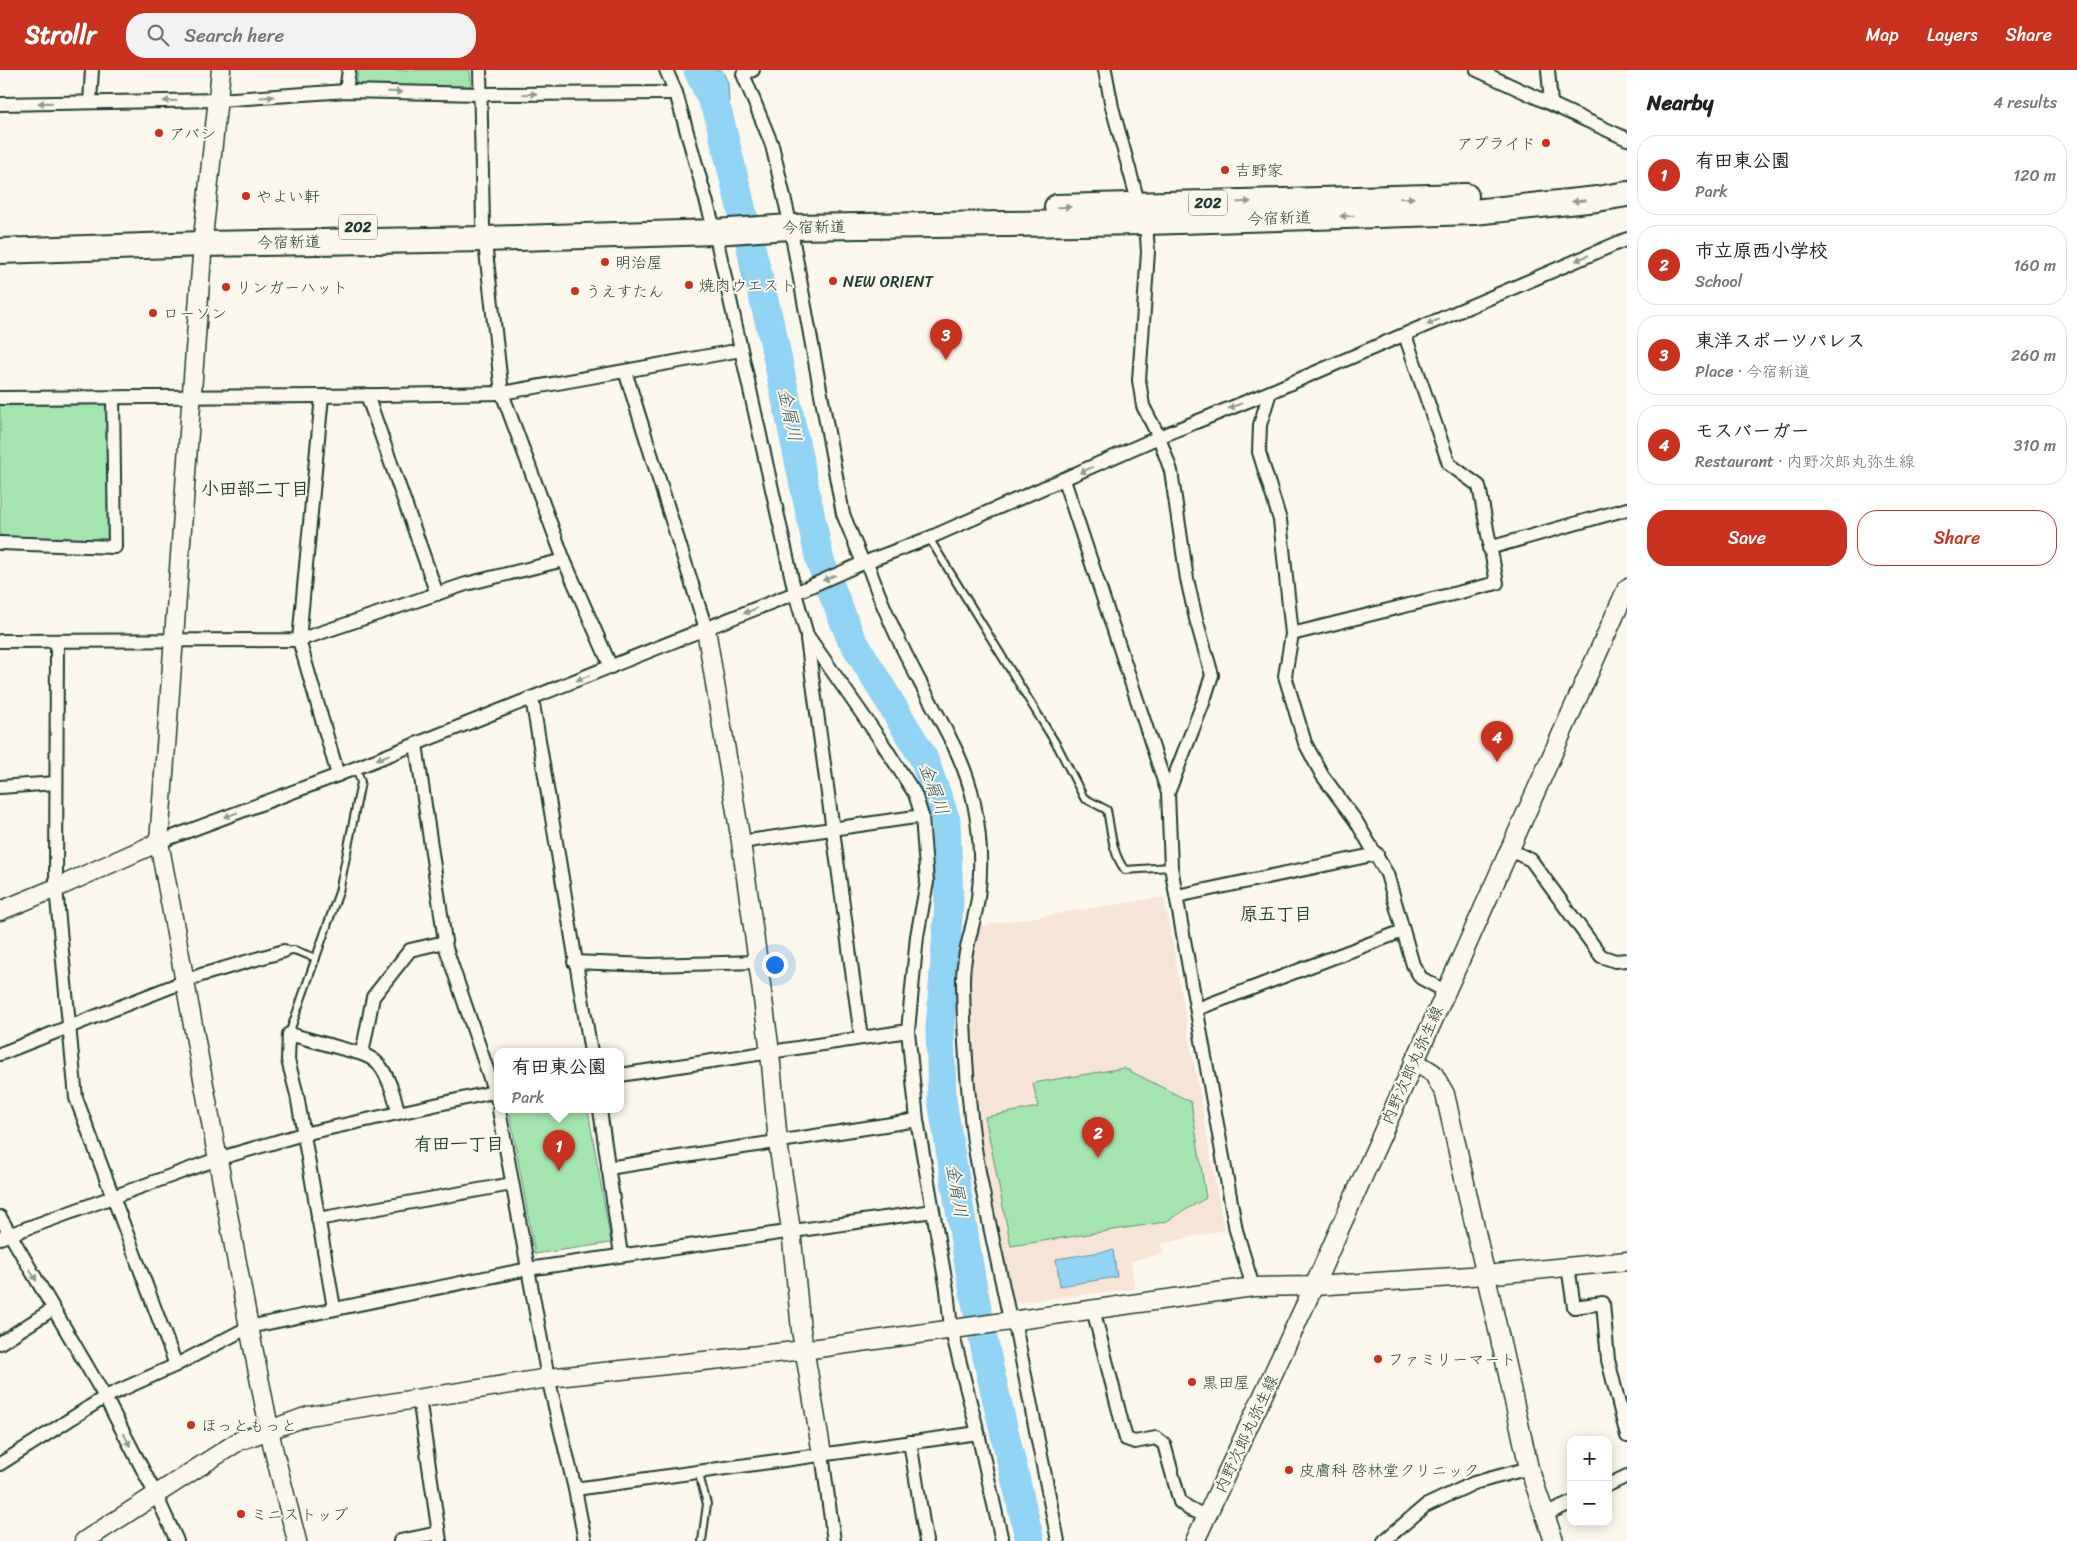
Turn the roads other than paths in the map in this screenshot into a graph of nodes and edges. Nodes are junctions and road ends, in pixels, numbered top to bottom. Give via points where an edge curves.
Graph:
1 (92, 70) edge
2 (221, 70) edge
3 (349, 70) edge
4 (480, 70) edge
5 (666, 70) edge
6 (1105, 70) edge
7 (1477, 70) edge
8 (1548, 70) edge
9 (746, 71) edge
10 (346, 91) junction
11 (676, 92) junction
12 (481, 94) junction
13 (219, 100) junction
14 (90, 102) junction
15 (1551, 103) junction
16 (0, 104) edge
17 (1627, 139) edge
18 (1627, 178) edge
19 (1627, 194) edge
20 (1143, 214) junction
21 (789, 221) junction
22 (714, 224) junction
23 (483, 232) junction
24 (0, 236) edge
25 (203, 236) junction
26 (1627, 239) edge
27 (0, 251) edge
28 (1405, 334) junction
29 (742, 350) junction
30 (625, 371) junction
31 (1270, 392) junction
32 (502, 393) junction
33 (367, 395) junction
34 (322, 396) junction
35 (191, 397) junction
36 (0, 398) edge
37 (113, 398) junction
38 (1159, 436) junction
39 (1064, 480) junction
40 (1627, 509) edge
41 (930, 538) junction
42 (0, 543) edge
43 (1490, 548) junction
44 (564, 560) junction
45 (865, 562) junction
46 (1627, 588) edge
47 (795, 593) junction
48 (437, 594) junction
49 (706, 629) junction
50 (1292, 634) junction
51 (807, 635) junction
52 (175, 639) junction
53 (299, 640) junction
54 (0, 641) edge
55 (57, 641) junction
56 (611, 667) junction
57 (532, 698) junction
58 (416, 744) junction
59 (356, 768) junction
60 (338, 775) junction
61 (56, 783) junction
62 (0, 787) edge
63 (1168, 793) junction
64 (922, 816) junction
65 (834, 828) junction
66 (159, 842) junction
67 (741, 842) junction
68 (1510, 850) junction
69 (1377, 854) junction
70 (1171, 867) junction
71 (56, 888) junction
72 (1177, 896) junction
73 (0, 911) edge
74 (1404, 930) junction
75 (445, 942) junction
76 (284, 951) joint
77 (316, 958) junction
78 (1627, 960) edge
79 (574, 962) junction
80 (758, 962) junction
81 (185, 982) junction
82 (1445, 991) junction
83 (1197, 1009) junction
84 (71, 1026) junction
85 (908, 1031) junction
86 (289, 1034) junction
87 (861, 1037) junction
88 (589, 1048) edge
89 (770, 1052) junction
90 (0, 1054) edge
91 (362, 1054) junction
92 (1414, 1061) junction
93 (624, 1074) edge
94 (494, 1086) edge
95 (494, 1096) edge
96 (398, 1113) junction
97 (500, 1113) edge
98 (600, 1113) edge
99 (917, 1120) junction
100 (302, 1134) junction
101 (778, 1143) junction
102 (217, 1159) junction
103 (608, 1168) junction
104 (512, 1184) junction
105 (112, 1197) junction
106 (933, 1211) junction
107 (0, 1217) edge
108 (318, 1219) junction
109 (791, 1230) junction
110 (4, 1236) edge
111 (621, 1255) junction
112 (1627, 1261) edge
113 (1627, 1268) edge
114 (528, 1269) junction
115 (1569, 1273) junction
116 (1490, 1275) junction
117 (1314, 1286) junction
118 (1253, 1287) junction
119 (334, 1308) junction
120 (53, 1309) junction
121 (1093, 1309) junction
122 (1012, 1320) junction
123 (248, 1327) junction
124 (951, 1328) junction
125 (0, 1343) edge
126 (804, 1350) junction
127 (176, 1365) junction
128 (548, 1378) junction
129 (105, 1397) junction
130 (419, 1398) junction
131 (270, 1429) junction
132 (978, 1433) junction
133 (1627, 1436) edge
134 (910, 1442) junction
135 (822, 1454) junction
136 (0, 1464) edge
137 (1529, 1468) junction
138 (698, 1471) junction
139 (1626, 1479) edge
140 (1612, 1484) edge
141 (575, 1489) junction
142 (156, 1495) junction
143 (1567, 1505) edge
144 (1544, 1515) junction
145 (1208, 1516) junction
146 (439, 1537) edge
147 (84, 1541) edge
148 (177, 1541) edge
149 (297, 1541) edge
150 (400, 1541) edge
151 (586, 1541) edge
152 (702, 1541) edge
153 (834, 1541) edge
154 (926, 1541) edge
155 (1002, 1541) edge
156 (1058, 1541) edge
157 (1195, 1541) edge
158 (1384, 1541) edge
159 (1554, 1541) edge

1 - 14 street
2 - 13 street
3 - 10 street
4 - 12 street
5 - 11 street
6 - 20 street via 1112,107
7 - 15 street
8 - 15 street
9 - 21 street via 772,145
10 -> 12 street
13 -> 10 street
12 -> 11 street
11 - 22 street
12 - 23 street
13 -> 14 street
13 - 25 street
14 -> 16 street
15 - 17 street
20 -> 18 highway, 今宿新道 / 202 via 1472,196
19 -> 20 highway, 今宿新道 / 202 via 1474,212
20 - 21 highway, 今宿新道 / 202
20 - 38 street via 1148,252 1139,380 1143,406
21 - 22 highway, 今宿新道 / 202
21 - 45 street via 843,514
22 - 23 highway, 今宿新道 / 202
22 - 29 street
23 - 25 highway, 今宿新道 / 202
23 - 32 street
24 - 25 highway, 今宿新道 / 202
25 - 27 highway, 今宿新道 / 202
25 - 35 street
26 -> 28 street
28 - 31 street
28 - 43 street via 1449,464 1479,486
29 - 30 street
29 - 47 street
30 - 32 street
30 - 49 street
31 -> 38 street
31 - 50 street via 1260,425 1259,452 1280,520
32 - 33 street
32 - 44 street
33 - 34 street
33 - 48 street
34 - 35 street
34 - 53 street
35 - 37 street
35 - 52 street
36 - 37 street
37 - 42 street via 114,547
38 -> 39 street
38 - 63 street via 1171,471 1187,579 1212,675
39 - 41 street
39 - 63 street
40 - 43 street
41 - 45 street
41 - 70 lane via 1058,747 1084,798 1107,810 1121,865 1125,870
43 - 50 street via 1497,583
44 - 48 street
44 - 56 street
45 -> 47 street
45 - 122 street via 920,683 955,746 974,804 978,834 978,897 963,982 969,1096 975,1143
46 - 68 street, 内野次郎丸弥生線
47 -> 49 street
47 - 51 street
48 - 53 street
49 - 56 street
49 - 67 street
50 - 69 street via 1285,676 1305,743 1322,775
51 - 64 street via 881,741 914,794
51 - 65 street
52 - 53 street
52 - 55 street
52 - 66 street
53 - 60 street
54 - 55 street
55 - 61 street
56 -> 57 street
57 - 58 street
57 - 79 street
58 -> 59 street
58 - 75 street
59 - 60 street
59 - 77 lane via 361,782 339,892
60 -> 66 street
61 - 62 street
61 - 71 street
63 - 70 street
64 - 65 street
64 - 85 street via 927,882 917,936
65 - 67 street
65 - 87 street
66 - 71 street
66 - 81 street
67 - 80 street
68 - 78 street via 1531,860 1601,956 1615,961
68 - 82 street, 内野次郎丸弥生線
69 - 72 street
69 - 74 street via 1387,874
70 - 72 street
71 - 73 street
71 - 84 street
72 - 83 street
74 - 82 street via 1413,965 1421,978
74 - 83 street
75 - 91 street via 410,950 373,997
75 - 94 street
76 - 77 lane via 294,950
76 - 81 street
77 - 86 lane
79 - 80 street via 650,965
79 - 88 street
80 - 89 street
81 - 84 street
81 - 102 street
82 - 92 street, 内野次郎丸弥生線
83 - 118 street via 1236,1230
84 - 90 street
84 - 105 street via 76,1098
85 - 87 street
85 - 99 street
86 - 91 street
86 - 100 street via 288,1060
87 - 89 street
89 - 93 street
89 - 101 street
91 - 96 street via 382,1068
92 - 116 street via 1433,1073 1445,1094
92 - 117 street, 内野次郎丸弥生線
95 - 96 street
96 - 100 street
97 - 104 street
98 - 103 street
99 - 101 street
99 - 106 street
100 - 102 street
100 - 108 street
101 - 103 street
101 - 109 street
102 - 105 street
102 - 123 street
103 - 111 street
104 - 108 street
104 - 114 street
105 - 110 street
105 - 127 street
106 - 109 street
106 - 124 street
107 - 110 street
108 - 119 street
109 - 111 street
109 - 126 street
110 -> 120 street
111 - 114 street
112 - 116 street
113 - 115 street
114 - 119 street
114 - 128 street
115 - 116 street
115 - 133 street via 1574,1307 1603,1303 1608,1360
116 - 117 street
116 - 137 street
117 - 118 street
117 - 145 street, 内野次郎丸弥生線
118 - 121 street
119 - 123 street
120 - 125 street
120 - 129 street
121 - 122 street
121 - 145 street via 1126,1438 1135,1442 1156,1438 1164,1444 1180,1502
122 - 124 street
122 - 156 street
123 - 127 street
123 - 131 street
124 - 126 street
124 - 132 street
126 - 128 street
126 - 135 street
127 - 129 street
128 - 130 street
128 - 141 street
129 - 136 street
129 -> 142 street
130 - 131 street via 308,1416
130 - 146 street
131 - 142 street via 238,1441
131 - 149 street
132 - 134 street
132 - 155 street
134 - 135 street
134 - 154 street
135 - 138 street
135 - 153 street
137 - 144 street
137 - 158 street via 1474,1482 1424,1506
138 - 141 street
138 - 152 lane via 707,1504
139 - 140 street
141 - 151 street
142 - 147 street
142 - 148 street
143 - 144 street
144 - 159 street
145 - 157 street, 内野次郎丸弥生線
146 - 150 street

